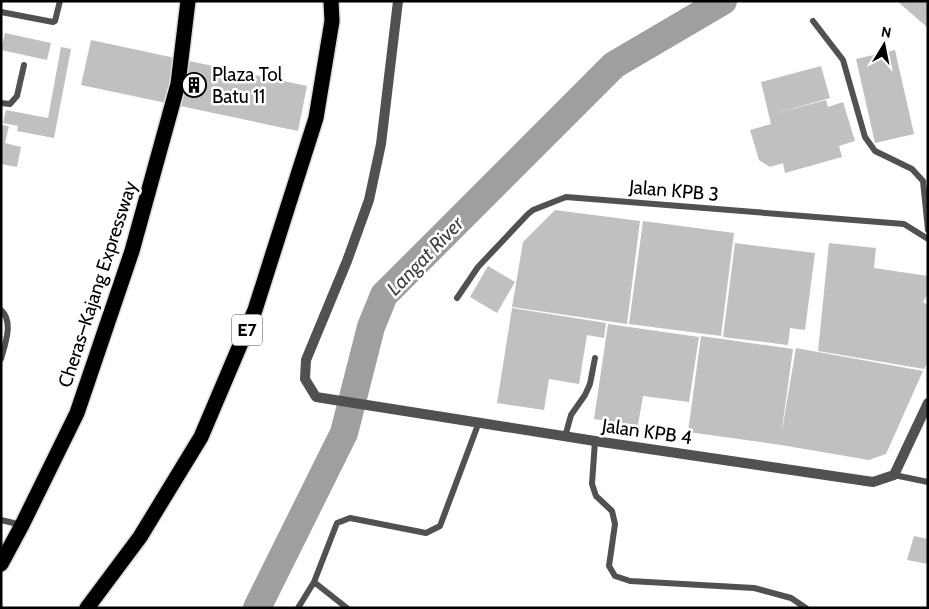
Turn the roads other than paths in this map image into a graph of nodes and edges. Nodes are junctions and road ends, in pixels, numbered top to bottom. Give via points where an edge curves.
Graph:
1 (60, 1) edge
2 (188, 1) edge
3 (331, 1) edge
4 (337, 1) edge
5 (398, 1) edge
6 (1, 12) edge
7 (332, 21) junction
8 (813, 21) dead end
9 (24, 65) dead end
10 (1, 103) edge
11 (928, 230) edge
12 (928, 239) edge
13 (457, 298) dead end
14 (1, 310) edge
15 (596, 358) dead end
16 (1, 359) edge
17 (928, 403) edge
18 (479, 422) junction
19 (566, 436) junction
20 (595, 441) junction
21 (894, 475) junction
22 (928, 482) edge
23 (1, 520) edge
24 (22, 526) junction
25 (1, 564) edge
26 (314, 582) junction
27 (87, 608) edge
28 (298, 608) edge
29 (347, 608) edge
30 (806, 608) edge

1 - 6 lane via 53,22
2 - 24 highway, Cheras–Kajang Expressway via 178,84 132,251 77,413
3 - 7 highway, E7
4 - 7 highway
5 - 18 street, Jalan KPB 4 via 381,144 369,200 306,360 305,379 316,397
7 - 27 highway, E7 via 316,118 255,310 201,437 140,537
8 - 11 lane via 843,60 865,137 875,150 912,169 923,181
9 - 10 lane via 18,96 10,104
12 - 13 lane, Jalan KPB 3 via 904,224 566,196 528,214 478,267
14 - 16 lane via 9,324
15 - 19 lane via 590,384 571,415
17 - 21 street
18 - 19 street, Jalan KPB 4
18 - 26 lane via 440,526 426,532 350,518 337,523
19 - 20 street, Jalan KPB 4
20 - 21 street, Jalan KPB 4 via 873,482
20 - 30 lane via 592,484 596,496 612,511 616,524 609,566 615,576 630,581 754,588 791,598
21 - 22 lane
23 - 24 lane
24 - 25 highway, Cheras–Kajang Expressway
26 - 28 lane
26 - 29 lane

